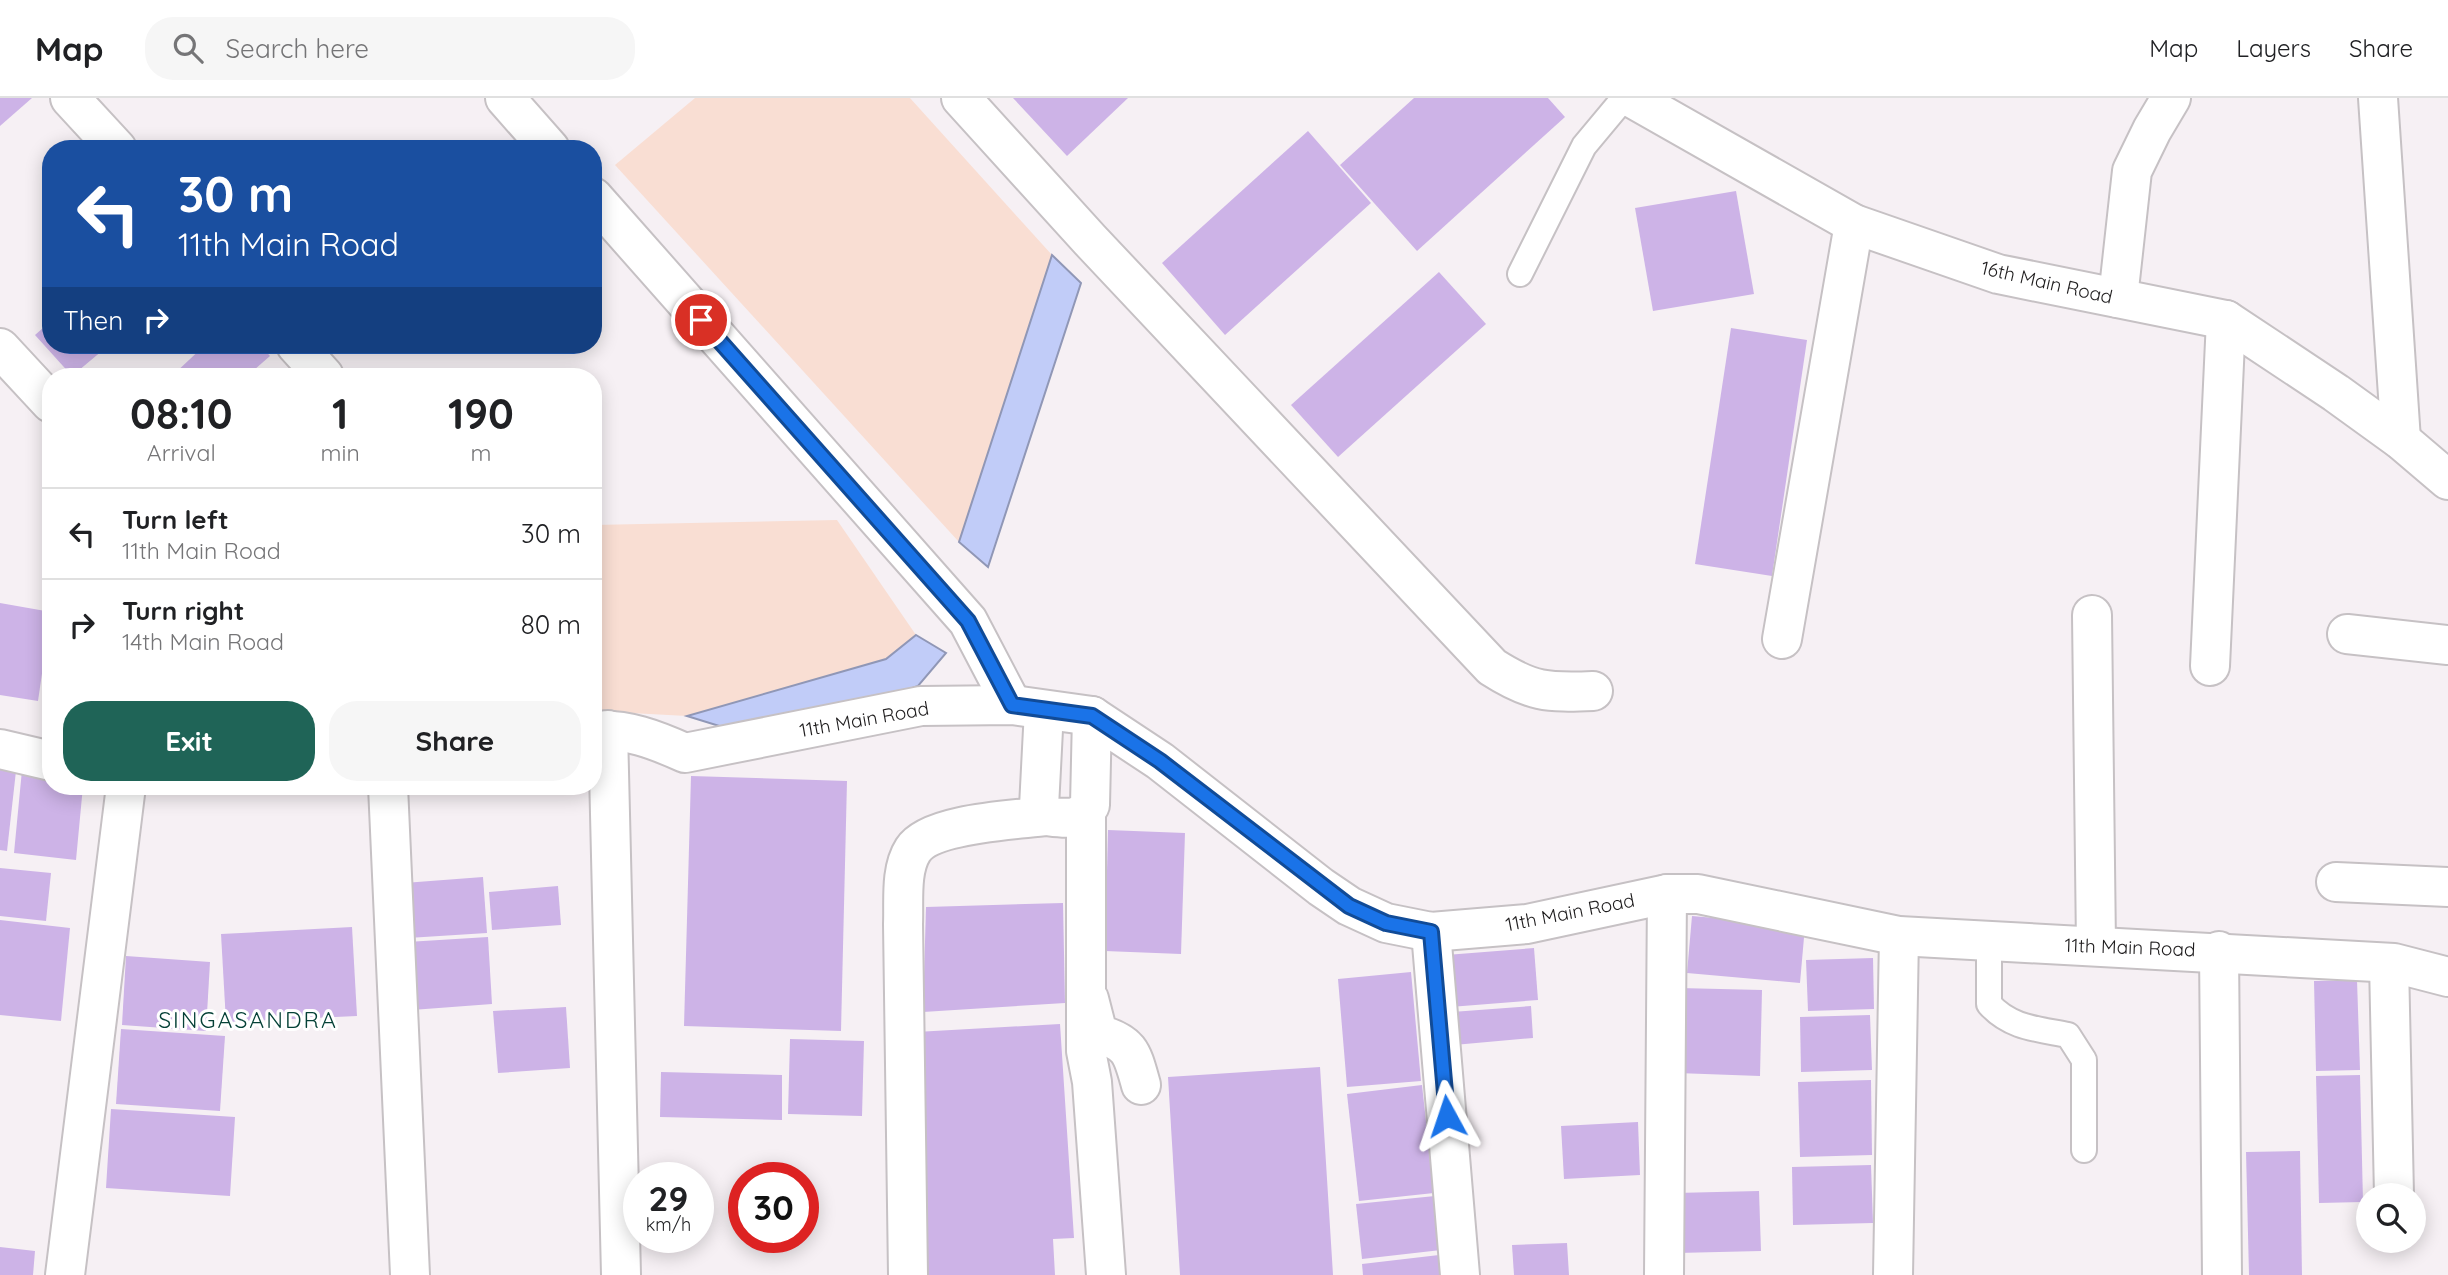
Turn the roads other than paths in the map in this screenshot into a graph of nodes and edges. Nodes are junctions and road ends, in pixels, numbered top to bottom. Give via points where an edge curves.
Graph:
1 (70, 98) edge
2 (505, 98) edge
3 (961, 98) edge
4 (1625, 98) edge
5 (1632, 98) edge
6 (2171, 98) edge
7 (2378, 98) edge
8 (109, 140) edge
9 (542, 140) edge
10 (602, 207) edge
11 (1854, 224) junction
12 (1520, 274) dead end
13 (2119, 298) junction
14 (2226, 320) junction
15 (0, 348) edge
16 (304, 354) edge
17 (317, 368) edge
18 (42, 393) edge
19 (2401, 440) junction
20 (2448, 480) edge
21 (2092, 615) dead end
22 (2347, 634) dead end
23 (1782, 639) dead end
24 (2448, 645) edge
25 (2210, 666) dead end
26 (1593, 691) dead end
27 (1028, 708) junction
28 (1092, 716) junction
29 (602, 731) edge
30 (0, 749) edge
31 (602, 758) edge
32 (42, 759) edge
33 (125, 795) edge
34 (388, 795) edge
35 (1086, 812) junction
36 (1046, 816) junction
37 (2336, 882) dead end
38 (2448, 887) edge
39 (1667, 894) junction
40 (1431, 932) junction
41 (1899, 936) junction
42 (1989, 940) junction
43 (2096, 946) junction
44 (2219, 951) junction
45 (2389, 963) junction
46 (2448, 977) edge
47 (1086, 984) junction
48 (1140, 1085) dead end
49 (2084, 1150) dead end
50 (2394, 1183) edge
51 (65, 1275) edge
52 (410, 1275) edge
53 (621, 1275) edge
54 (908, 1275) edge
55 (1106, 1275) edge
56 (1460, 1275) edge
57 (1664, 1275) edge
58 (1893, 1275) edge
59 (2222, 1275) edge

1 - 8 street
2 - 9 street
3 - 26 street via 1492,667 1523,687 1556,693
4 - 12 lane via 1584,146
5 - 11 street, 16th Main Road
6 - 13 street via 2133,171
7 - 19 street
10 - 27 street via 964,616
11 - 13 street, 16th Main Road via 1998,274
11 - 23 street
13 - 14 street, 16th Main Road
14 - 19 street, 16th Main Road
14 - 25 street
15 - 18 street
16 - 17 street
19 - 20 street, 16th Main Road
21 - 43 street
22 - 24 street
27 - 28 street, 11th Main Road
27 - 29 street, 11th Main Road via 921,706 669,746
27 - 36 street via 1039,807
28 - 35 street via 1090,805
28 - 40 street, 11th Main Road via 1160,761 1349,906 1386,923
30 - 32 street
31 - 53 street
33 - 51 street
34 - 52 street
35 - 36 street via 1075,818
35 - 47 street
36 - 54 street via 929,835 913,850 905,873
37 - 38 street
39 - 40 street, 11th Main Road via 1527,924
39 - 41 street, 11th Main Road via 1698,894
39 - 57 street
40 - 56 street
41 - 42 street, 11th Main Road
41 - 58 street
42 - 43 street, 11th Main Road
42 - 49 lane via 1989,1004 2001,1018 2016,1025 2068,1035 2084,1060
43 - 44 street, 11th Main Road
44 - 45 street, 11th Main Road
44 - 59 street
45 - 46 street, 11th Main Road
45 - 50 street
47 - 48 street via 1098,1034 1116,1038 1128,1048
47 - 55 street via 1086,1051 1096,1067

